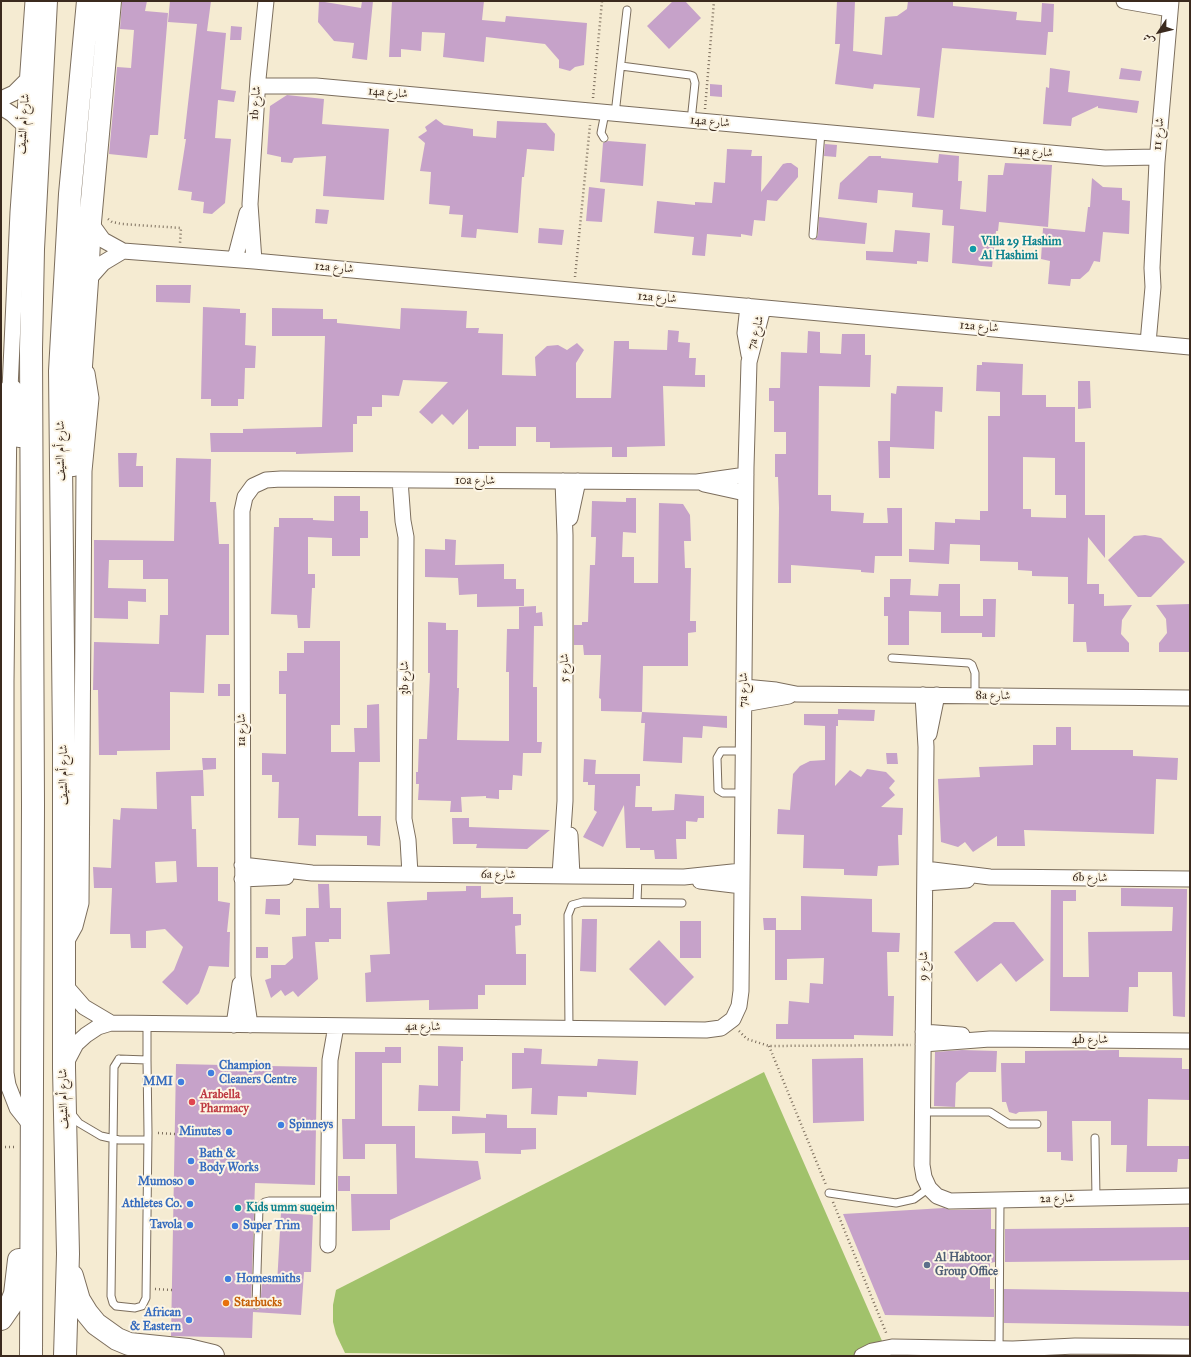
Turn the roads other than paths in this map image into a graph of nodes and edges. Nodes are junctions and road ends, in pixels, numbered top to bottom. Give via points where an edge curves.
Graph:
1 (33, 1) edge
2 (46, 1) edge
3 (88, 1) edge
4 (110, 1) edge
5 (266, 1) edge
6 (1124, 1) edge
7 (1170, 5) edge
8 (627, 10) dead end
9 (621, 66) junction
10 (27, 80) junction
11 (258, 80) junction
12 (1, 100) edge
13 (1, 107) edge
14 (604, 112) junction
15 (697, 121) junction
16 (25, 126) junction
17 (821, 132) junction
18 (604, 138) dead end
19 (1157, 163) junction
20 (250, 204) junction
21 (98, 220) junction
22 (813, 235) dead end
23 (123, 251) junction
24 (235, 259) junction
25 (254, 261) junction
26 (88, 281) junction
27 (756, 307) junction
28 (1143, 342) junction
29 (1190, 347) edge
30 (81, 358) junction
31 (11, 390) junction
32 (746, 475) junction
33 (406, 480) junction
34 (570, 481) junction
35 (700, 482) junction
36 (253, 486) joint
37 (745, 493) junction
38 (5, 499) edge
39 (61, 544) junction
40 (892, 658) dead end
41 (744, 687) junction
42 (796, 694) junction
43 (930, 695) junction
44 (975, 696) junction
45 (1190, 698) edge
46 (744, 704) junction
47 (743, 751) junction
48 (743, 793) junction
49 (33, 805) junction
50 (742, 871) junction
51 (242, 872) junction
52 (404, 874) junction
53 (566, 876) junction
54 (638, 876) junction
55 (925, 876) junction
56 (684, 877) junction
57 (1190, 879) edge
58 (742, 886) junction
59 (637, 902) junction
60 (682, 903) dead end
61 (63, 947) junction
62 (242, 976) junction
63 (64, 984) junction
64 (733, 1019) joint
65 (111, 1023) junction
66 (147, 1024) junction
67 (234, 1025) junction
68 (250, 1025) junction
69 (329, 1026) junction
70 (569, 1029) junction
71 (923, 1038) junction
72 (1190, 1041) edge
73 (147, 1060) junction
74 (64, 1068) junction
75 (64, 1102) junction
76 (923, 1112) junction
77 (1037, 1124) dead end
78 (32, 1127) junction
79 (148, 1136) junction
80 (1095, 1138) dead end
81 (113, 1139) junction
82 (31, 1166) junction
83 (929, 1188) junction
84 (829, 1193) dead end
85 (1190, 1196) edge
86 (1096, 1198) junction
87 (1000, 1200) junction
88 (328, 1202) junction
89 (328, 1245) dead end
90 (68, 1254) junction
91 (256, 1305) dead end
92 (1, 1319) edge
93 (1190, 1347) edge
94 (999, 1349) junction
95 (30, 1356) edge
96 (44, 1356) edge
97 (65, 1356) edge
98 (213, 1356) edge
99 (862, 1356) edge

1 - 10 street, شارع أم الشيف
2 - 49 main road, شارع أم الشيف via 31,349
3 - 39 main road, شارع أم الشيف via 70,194 60,371
4 - 21 main road
5 - 11 street, 1b شارع
6 - 7 street
7 - 19 street, شارع 11
8 - 9 lane
9 - 14 lane
9 - 15 lane via 693,76
10 - 12 street via 14,93
10 - 16 street, شارع أم الشيف
11 - 14 street, 14a شارع via 301,81 316,86
11 - 20 street, 1b شارع
13 - 16 street
14 - 15 street, 14a شارع
14 - 18 lane
15 - 17 street, 14a شارع
16 - 31 street, شارع أم الشيف via 18,212
17 - 19 street, 14a شارع
17 - 22 lane
19 - 28 street, شارع 11 via 1152,268
20 - 24 street, 1b شارع
20 - 25 street, 1b شارع
21 - 23 street, 12a شارع via 103,240
21 - 26 main road
23 - 24 street, 12a شارع
23 - 26 street via 103,263
24 - 25 street, 12a شارع
25 - 27 street, 12a شارع
26 - 30 main road
27 - 28 street, 12a شارع
27 - 32 street, 7a شارع via 745,333 750,358
28 - 29 street, 12a شارع
30 - 39 main road via 71,512
30 - 61 street via 90,384 91,398 84,471 82,903 75,926
31 - 38 street, شارع أم الشيف
31 - 49 main road via 17,412 19,436 19,640 24,780 26,794
32 - 35 street, 10a شارع
32 - 37 street, 7a شارع
33 - 34 street, 10a شارع
33 - 36 street, 10a شارع via 281,479 266,480
33 - 52 street, 3b شارع via 409,522 406,537 404,819 408,840
34 - 35 street, 10a شارع
34 - 53 street, شارع 5 via 565,535 565,801 570,822
35 - 37 street, 10a شارع
36 - 51 street, 1a شارع via 245,497 242,511
37 - 41 street, 7a شارع
38 - 78 street, شارع أم الشيف via 6,1072 17,1108
39 - 61 main road, شارع أم الشيف via 64,743
40 - 44 lane via 969,663 975,673
41 - 42 street, 8a شارع
41 - 46 street, 7a شارع
42 - 43 street, 8a شارع
42 - 46 street, 8a شارع
43 - 44 street, 8a شارع
43 - 55 street, شارع 9 via 933,722 926,742
44 - 45 street, 8a شارع
46 - 47 street, 7a شارع
47 - 48 street, 7a شارع
47 - 48 lane via 721,751 717,755 718,790 723,793
48 - 50 street, 7a شارع
49 - 78 main road, شارع أم الشيف
50 - 56 street, 6a شارع
50 - 58 street, 7a شارع
51 - 52 street, 6a شارع
51 - 62 street, 1a شارع
52 - 53 street, 6a شارع
53 - 54 street, 6a شارع
54 - 56 street, 6a شارع
54 - 59 lane
55 - 57 street, 6b شارع
55 - 71 street, شارع 9
56 - 58 street, 6a شارع
58 - 64 street, 7a شارع via 741,991 739,1006
59 - 60 lane
59 - 70 lane via 577,902 569,909
61 - 63 main road, شارع أم الشيف
62 - 67 street, 1a شارع
62 - 68 street, 1a شارع
63 - 65 street, 4a شارع via 84,1007
63 - 74 main road, شارع أم الشيف
64 - 70 street, 4a شارع via 721,1028 706,1030
65 - 66 street, 4a شارع
65 - 74 street, 4a شارع via 98,1028 76,1044
66 - 67 street, 4a شارع
66 - 73 lane
67 - 68 street, 4a شارع
68 - 69 street, 4a شارع
69 - 70 street, 4a شارع
69 - 88 street
71 - 72 street, 4b شارع via 975,1036 990,1039
71 - 76 street, شارع 9
73 - 79 lane
73 - 81 lane via 123,1059 115,1064
74 - 75 main road, شارع أم الشيف
75 - 81 lane via 79,1123 101,1136
75 - 90 main road, شارع أم الشيف
76 - 77 lane via 990,1112 1009,1124
76 - 83 street, شارع 9 via 922,1165
78 - 82 main road, شارع أم الشيف
79 - 81 lane
79 - 81 lane via 146,1289 145,1302 139,1308 116,1306 111,1300
80 - 86 lane
82 - 92 main road via 22,1200 16,1287 10,1306
82 - 95 main road, شارع أم الشيف
82 - 96 main road via 41,1193
83 - 84 lane via 914,1199 896,1203
83 - 87 street, 2a شارع via 937,1196 950,1201
85 - 86 street, 2a شارع
86 - 87 street, 2a شارع
87 - 94 lane
88 - 89 street
88 - 91 lane via 269,1201 259,1207
90 - 97 main road, شارع أم الشيف
90 - 98 main road via 79,1300 87,1313 106,1332 129,1344 188,1350
93 - 94 street via 1076,1346
94 - 99 street via 892,1347

